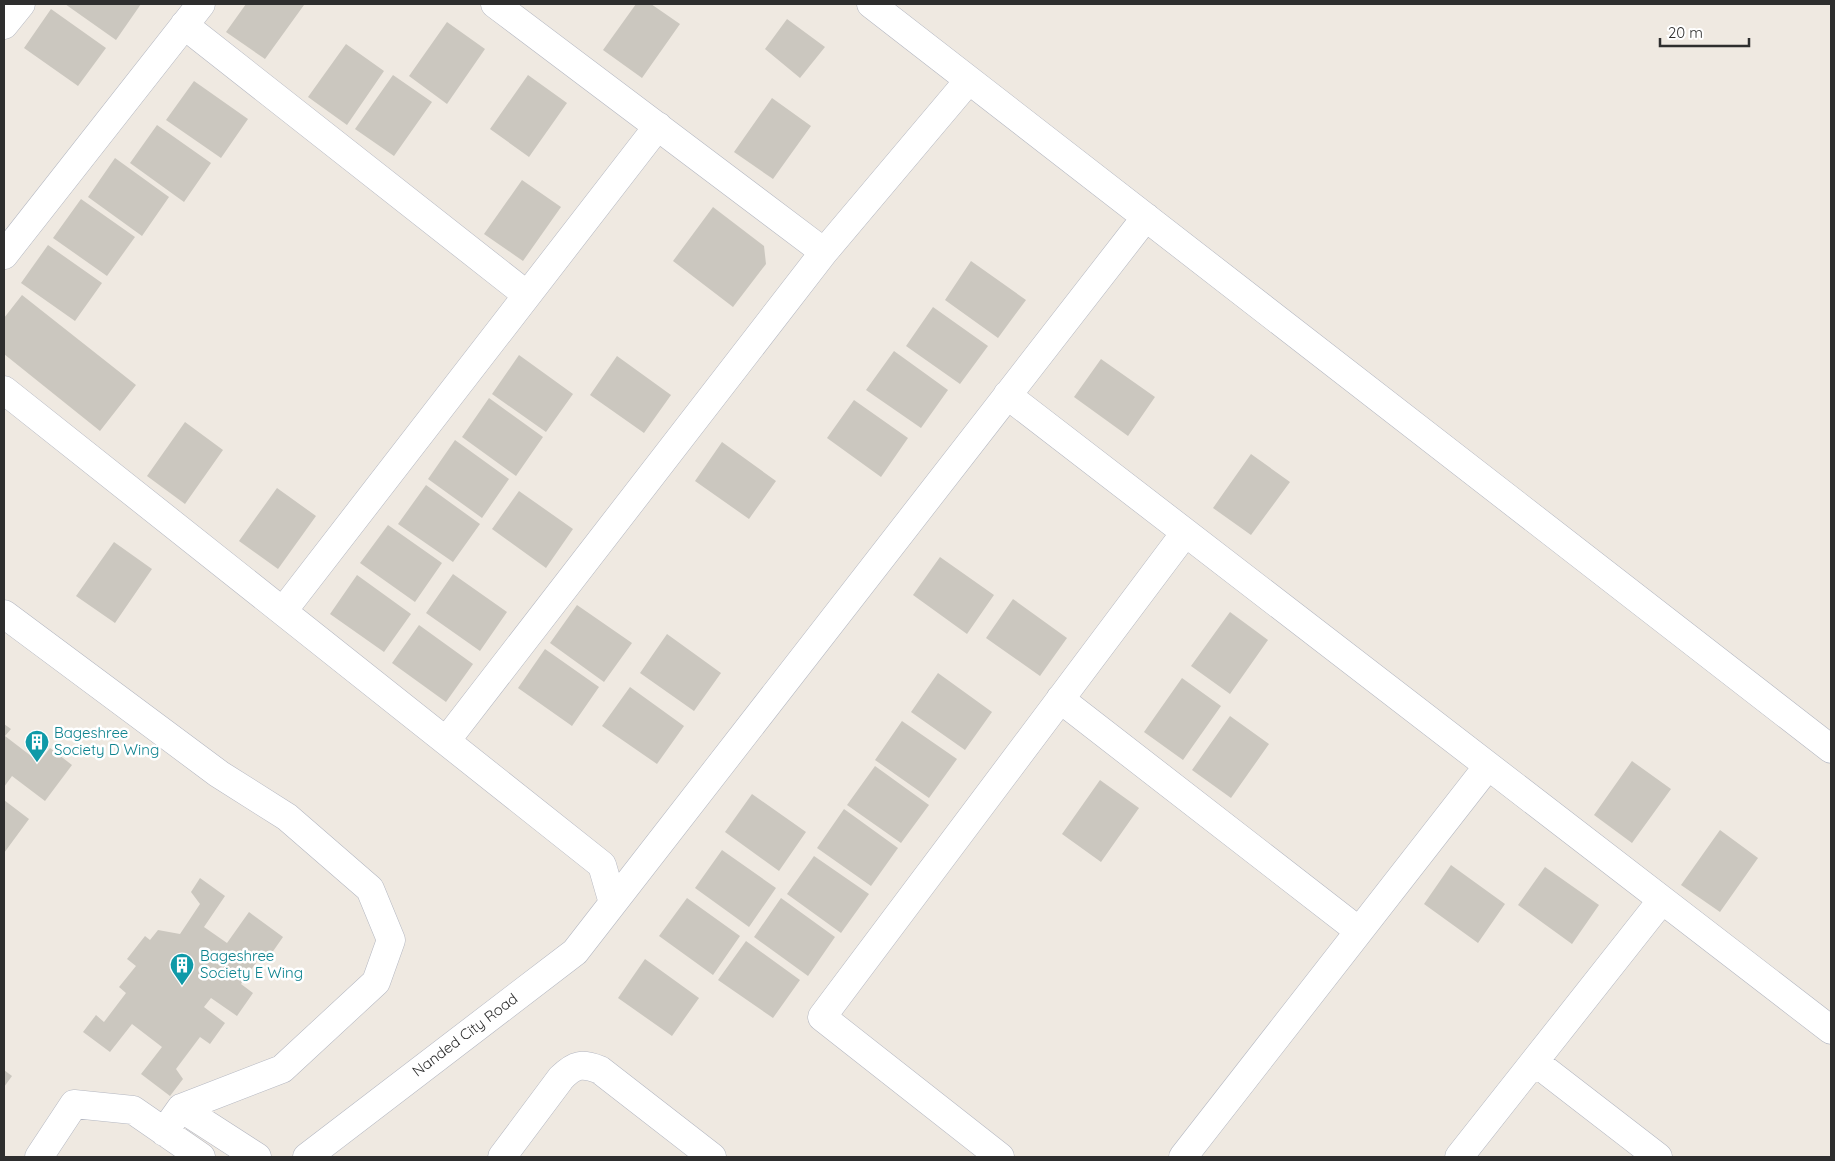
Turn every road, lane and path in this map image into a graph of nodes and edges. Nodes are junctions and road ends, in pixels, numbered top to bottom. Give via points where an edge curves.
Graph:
1 (21, 4) edge
2 (201, 4) edge
3 (495, 4) edge
4 (871, 4) edge
5 (4, 25) edge
6 (184, 25) junction
7 (969, 80) junction
8 (658, 126) junction
9 (1146, 217) junction
10 (824, 252) junction
11 (4, 255) edge
12 (527, 295) junction
13 (4, 390) edge
14 (1007, 396) junction
15 (1185, 532) junction
16 (283, 611) junction
17 (4, 614) edge
18 (1060, 699) junction
19 (446, 741) junction
20 (1831, 748) edge
21 (1488, 766) junction
22 (1662, 900) junction
23 (613, 903) junction
24 (1359, 931) junction
25 (1831, 1030) edge
26 (1535, 1062) junction
27 (181, 1108) junction
28 (164, 1132) junction
29 (39, 1157) edge
30 (201, 1157) edge
31 (257, 1157) edge
32 (307, 1157) edge
33 (502, 1157) edge
34 (712, 1157) edge
35 (1000, 1157) edge
36 (1183, 1157) edge
37 (1460, 1157) edge
38 (1658, 1157) edge

1 - 5 street
2 - 6 street
3 - 8 street
4 - 7 street
6 - 11 street
6 - 12 street
7 - 9 street
7 - 10 street
8 - 10 street
8 - 12 street
9 - 14 street, Nanded City Road
9 - 20 street
10 - 19 street
12 - 16 street
13 - 16 street
14 - 15 street
14 - 23 street, Nanded City Road
15 - 18 street
15 - 21 street
16 - 19 street
17 - 27 street via 219,774 287,817 370,889 391,940 376,982 282,1069
18 - 24 street
18 - 35 street via 822,1017
19 - 23 street via 602,865
21 - 22 street
21 - 24 street
22 - 25 street
22 - 26 street
23 - 32 street, Nanded City Road via 575,952
24 - 36 street
26 - 37 street
26 - 38 street
27 - 28 street
27 - 31 street
28 - 29 street via 132,1110 74,1104
28 - 30 street
33 - 34 street via 561,1078 570,1069 585,1065 600,1070

